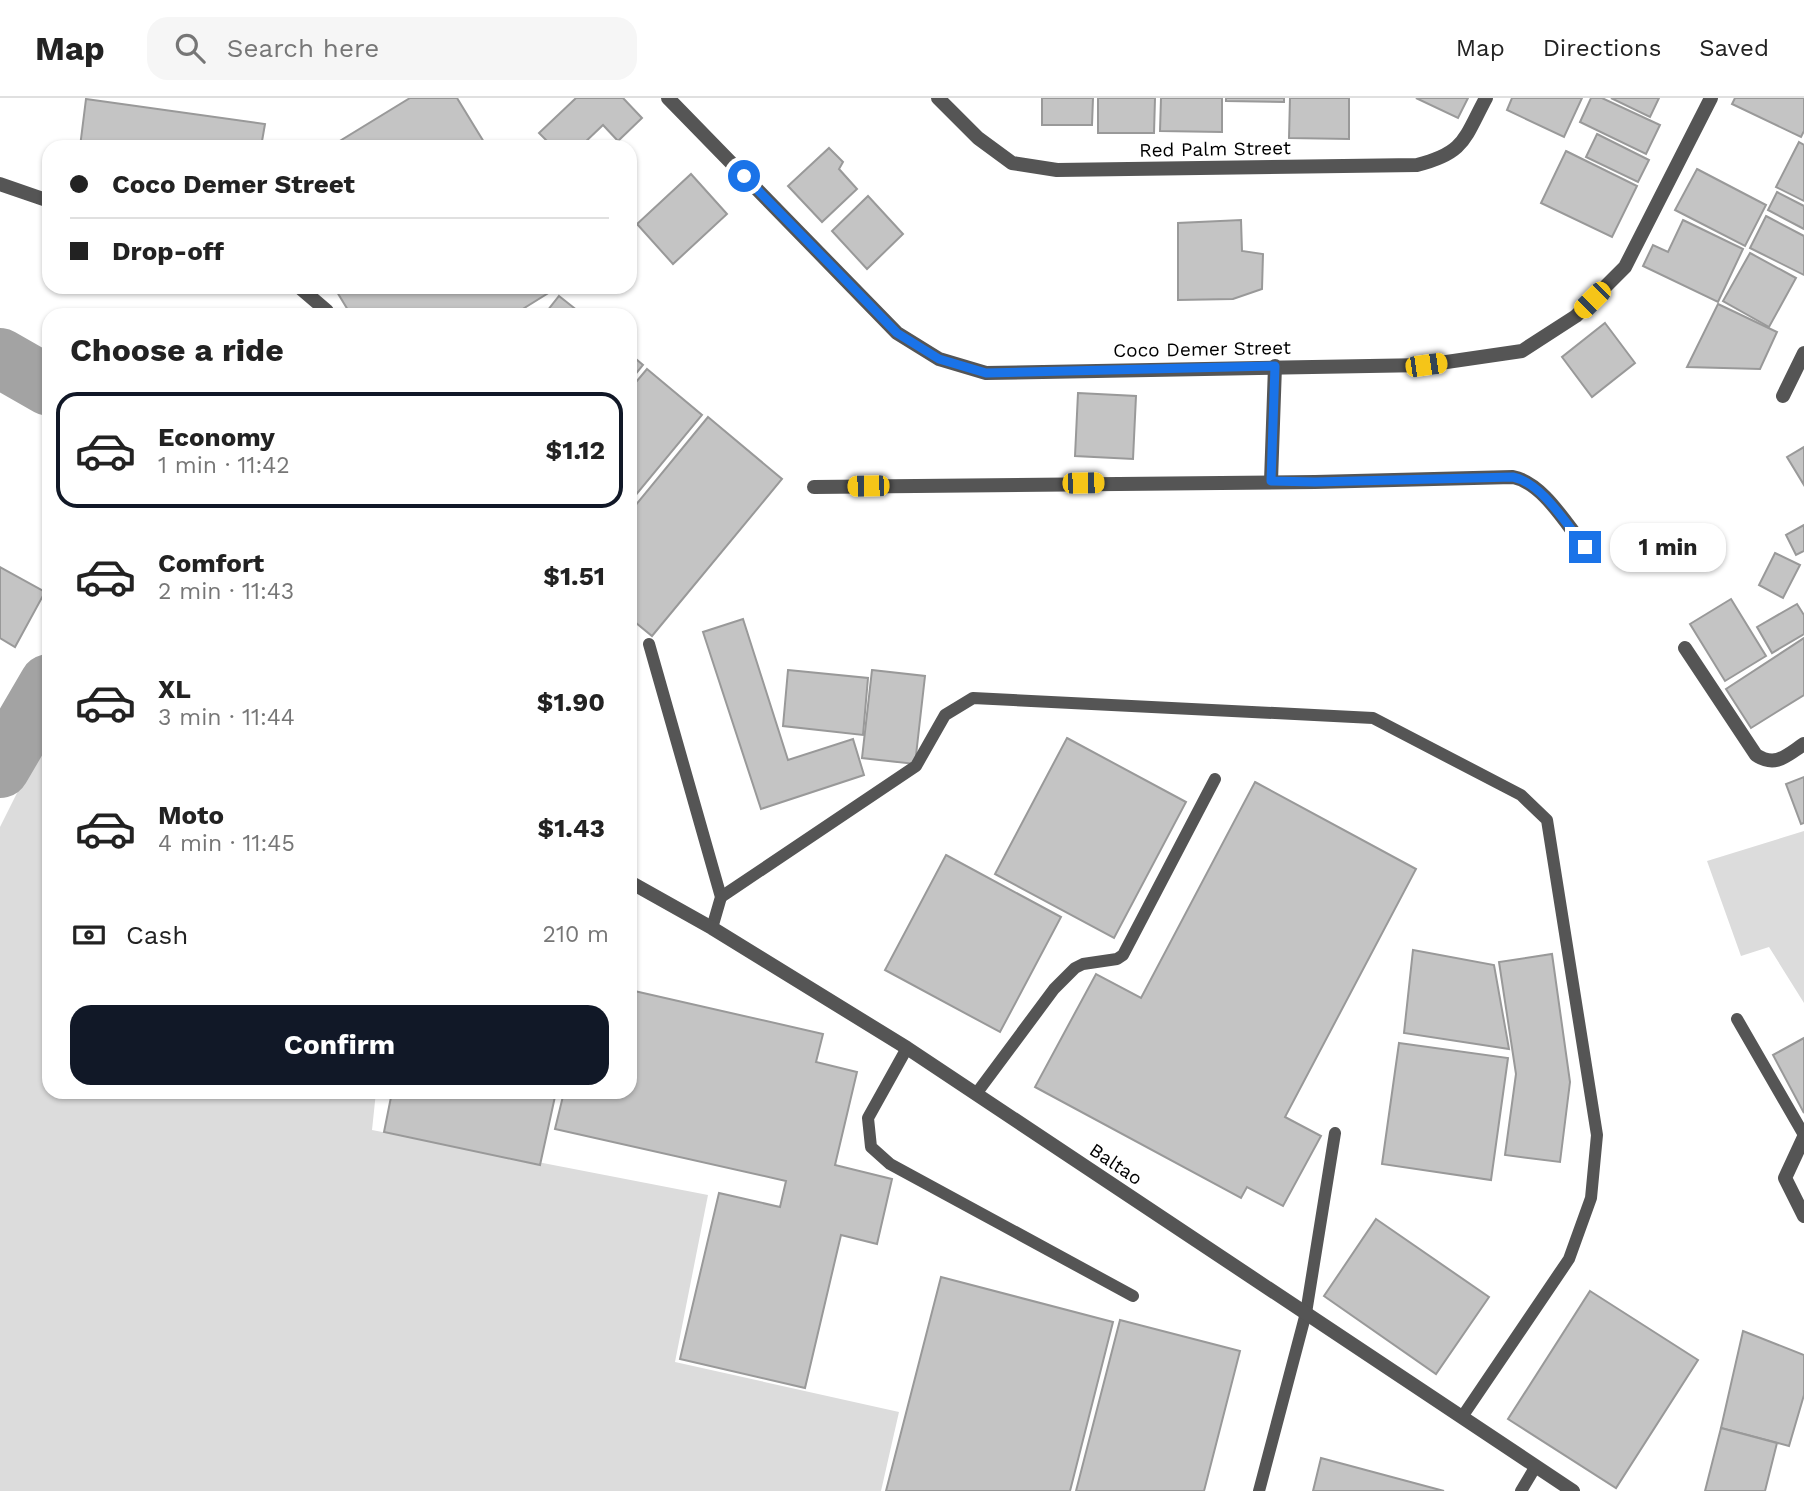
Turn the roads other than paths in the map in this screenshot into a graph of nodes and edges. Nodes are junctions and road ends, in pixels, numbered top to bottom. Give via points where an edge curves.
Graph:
1 (668, 98) edge
2 (938, 98) edge
3 (1486, 98) edge
4 (1711, 98) edge
5 (0, 184) edge
6 (42, 199) edge
7 (307, 294) edge
8 (324, 308) edge
9 (1804, 353) edge
10 (1275, 366) junction
11 (1783, 396) dead end
12 (1271, 481) junction
13 (814, 487) dead end
14 (1585, 547) dead end
15 (649, 644) dead end
16 (1685, 648) dead end
17 (1804, 744) edge
18 (1215, 779) dead end
19 (637, 886) edge
20 (721, 897) junction
21 (712, 928) junction
22 (1737, 1019) dead end
23 (907, 1048) junction
24 (976, 1094) junction
25 (1335, 1133) dead end
26 (1804, 1136) edge
27 (1804, 1216) edge
28 (1133, 1296) dead end
29 (1306, 1313) junction
30 (1462, 1418) junction
31 (1536, 1466) junction
32 (1259, 1491) edge
33 (1521, 1491) edge
34 (1573, 1491) edge

1 - 10 street, Coco Demer Street via 897,333 939,359 986,373
2 - 3 street, Red Palm Street via 978,138 1012,163 1057,170 1417,164 1442,158 1462,144
4 - 10 street, Coco Demer Street via 1625,267 1576,316 1521,351 1426,365
5 - 6 street
7 - 8 street
9 - 11 street
10 - 12 street
12 - 13 street
12 - 14 street via 1524,479 1535,486
15 - 20 lane
16 - 17 street via 1756,755 1777,762
18 - 24 lane via 1123,955 1075,968 1054,989
19 - 21 street, Baltao
20 - 21 lane
20 - 30 lane via 916,766 945,715 973,698 1373,718 1521,795 1547,820 1597,1135 1591,1198 1569,1259
21 - 23 street, Baltao
22 - 26 lane
23 - 24 street, Baltao
23 - 28 lane via 869,1118 871,1147 890,1164
24 - 29 street, Baltao
25 - 29 lane
26 - 27 street via 1785,1178
29 - 30 street, Baltao
29 - 32 lane
30 - 31 street, Baltao
31 - 33 lane
31 - 34 street, Baltao

